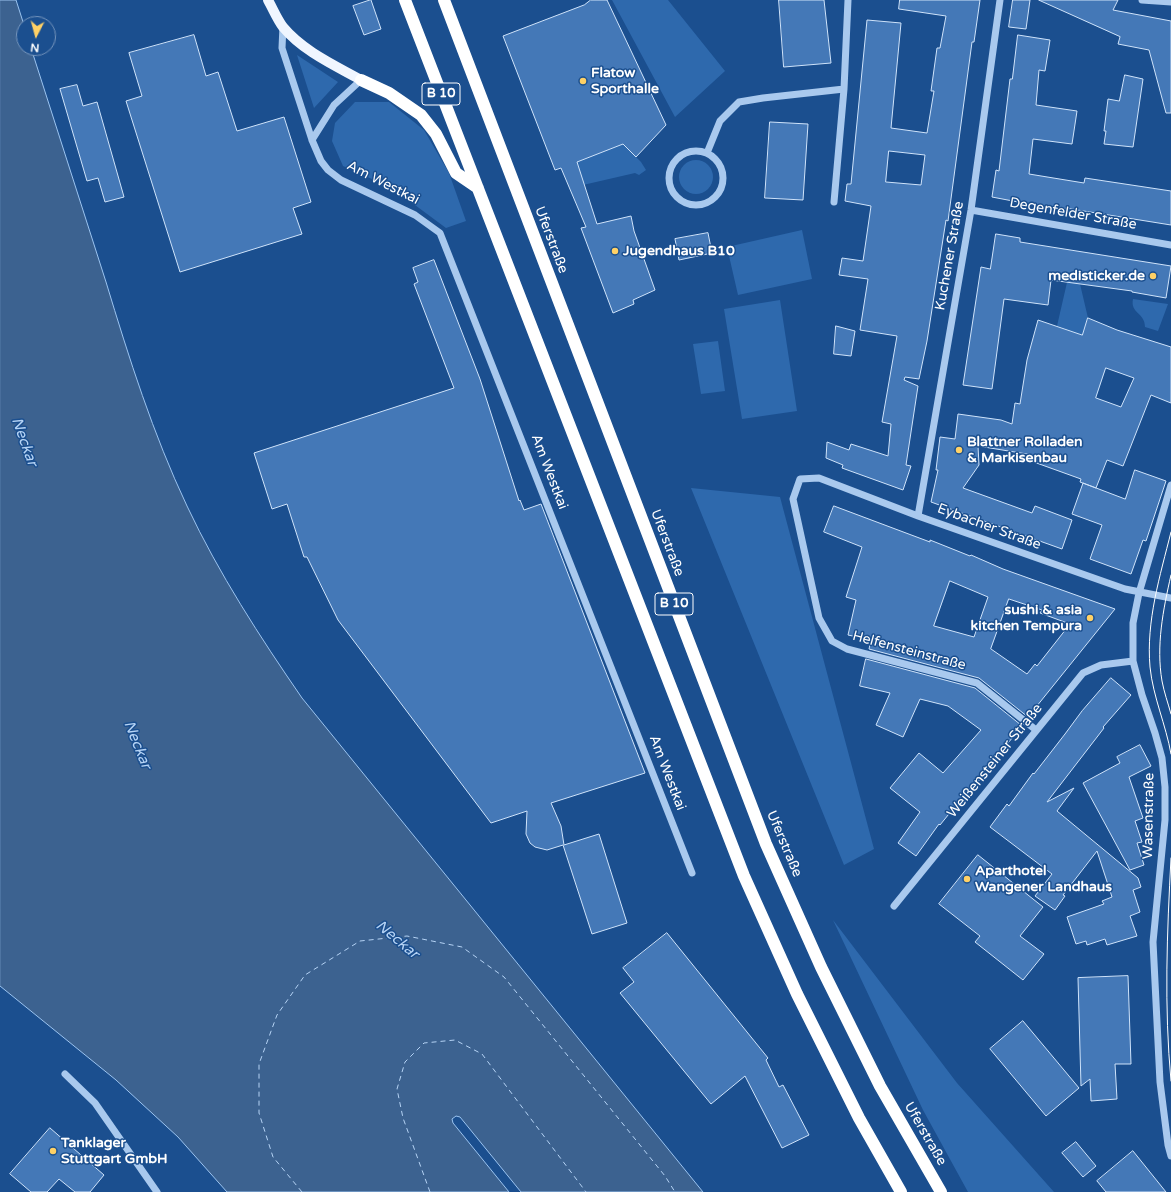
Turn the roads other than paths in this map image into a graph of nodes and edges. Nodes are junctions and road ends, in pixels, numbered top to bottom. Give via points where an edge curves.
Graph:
1 (268, 0) edge
2 (405, 0) edge
3 (444, 0) edge
4 (848, 0) edge
5 (1000, 0) edge
6 (1142, 0) edge
7 (1171, 2) edge
8 (283, 26) junction
9 (361, 80) junction
10 (844, 89) junction
11 (312, 140) junction
12 (707, 153) junction
13 (478, 188) junction
14 (834, 202) dead end
15 (971, 210) junction
16 (1171, 245) edge
17 (800, 479) joint
18 (1171, 485) edge
19 (918, 516) junction
20 (1140, 593) junction
21 (1171, 598) edge
22 (1133, 661) junction
23 (1036, 730) junction
24 (692, 873) dead end
25 (894, 906) dead end
26 (65, 1074) dead end
27 (1171, 1156) edge
28 (157, 1192) edge
29 (901, 1192) edge
30 (941, 1192) edge

1 - 8 main road
2 - 13 highway, B 10
3 - 30 highway, Uferstraße / B 10 via 766,844 821,967 877,1079
4 - 10 street
5 - 15 street, Kuchener Straße
6 - 7 street
8 - 9 main road via 320,58
8 - 11 street, Am Westkai via 282,48
9 - 11 street via 334,105
9 - 13 highway, B 10 via 389,93 421,114 436,134 456,173
10 - 12 street via 739,102 720,122
10 - 14 street
11 - 24 street, Am Westkai via 321,161 332,173 347,183 415,215 440,233
12 - 12 street via 715,158 722,169 723,182 720,191 715,198 699,206 682,202 670,189 668,181 672,165 677,158 691,151
13 - 29 highway, B 10 via 744,876 797,994 859,1118
15 - 16 street, Degenfelder Straße
15 - 19 street, Kuchener Straße
17 - 19 street, Eybacher Straße via 819,478
17 - 23 street, Helfensteinstraße via 793,499 819,618 832,641 847,649 977,683
18 - 20 street, Wasenstraße
19 - 20 street, Eybacher Straße
20 - 21 street, Eybacher Straße
20 - 22 street, Wasenstraße via 1133,623
22 - 23 street, Weißensteiner Straße via 1100,665 1083,673
22 - 27 street, Wasenstraße via 1156,733 1165,787 1165,820 1153,942 1160,1082
23 - 25 street, Weißensteiner Straße
26 - 28 street via 95,1103

